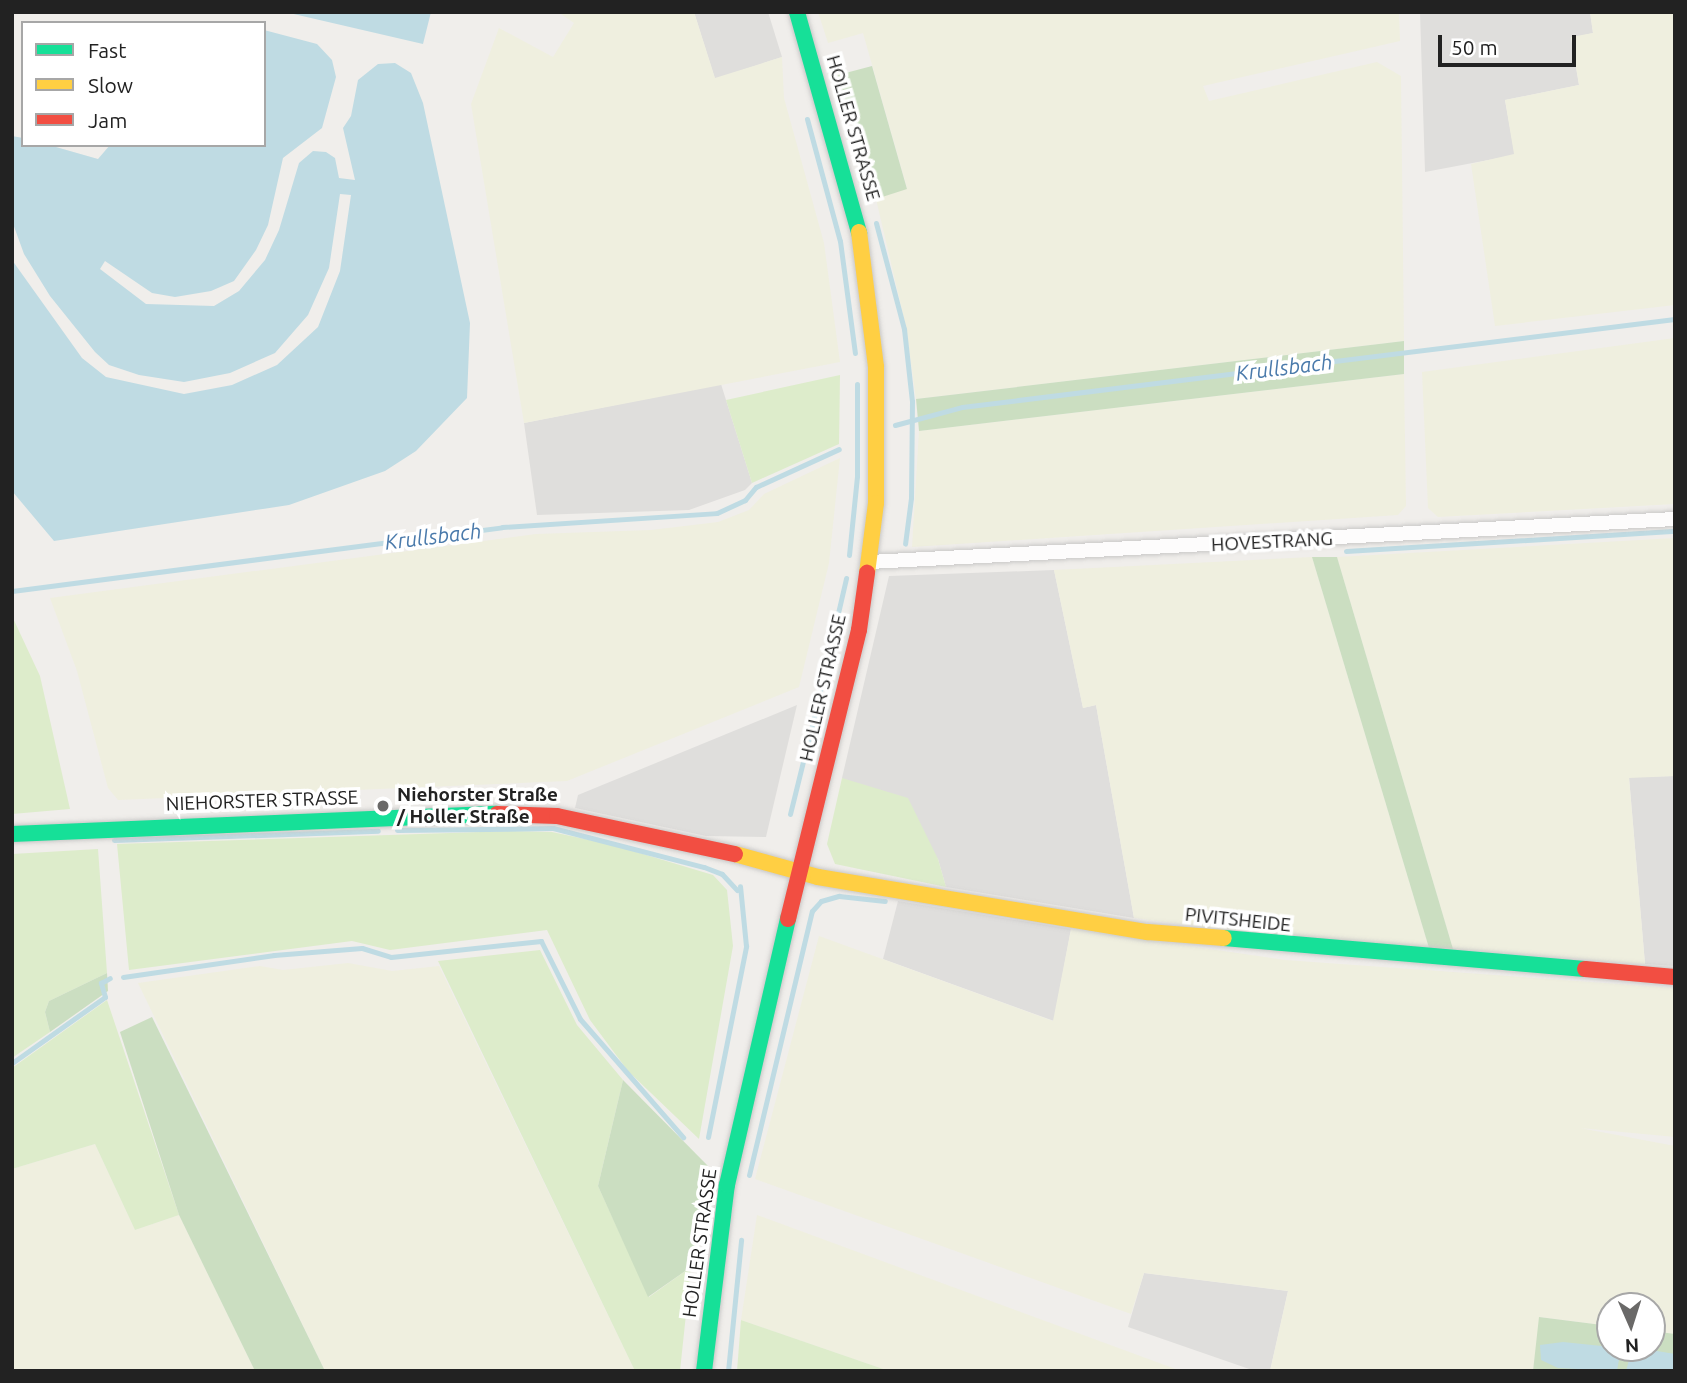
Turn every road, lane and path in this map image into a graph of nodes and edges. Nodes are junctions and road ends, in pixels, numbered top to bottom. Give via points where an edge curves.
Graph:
1 (797, 12) edge
2 (1675, 519) edge
3 (870, 562) junction
4 (12, 834) edge
5 (801, 873) junction
6 (1675, 977) edge
7 (704, 1371) edge

1 - 3 street, HOLLER STRASSE via 853,199 867,278 876,367 877,453
2 - 3 street, HOVESTRANG
3 - 5 street, HOLLER STRASSE via 859,630
4 - 5 street, NIEHORSTER STRASSE via 514,813 626,830
5 - 6 street, PIVITSHEIDE via 1148,932
5 - 7 street, HOLLER STRASSE via 727,1185

